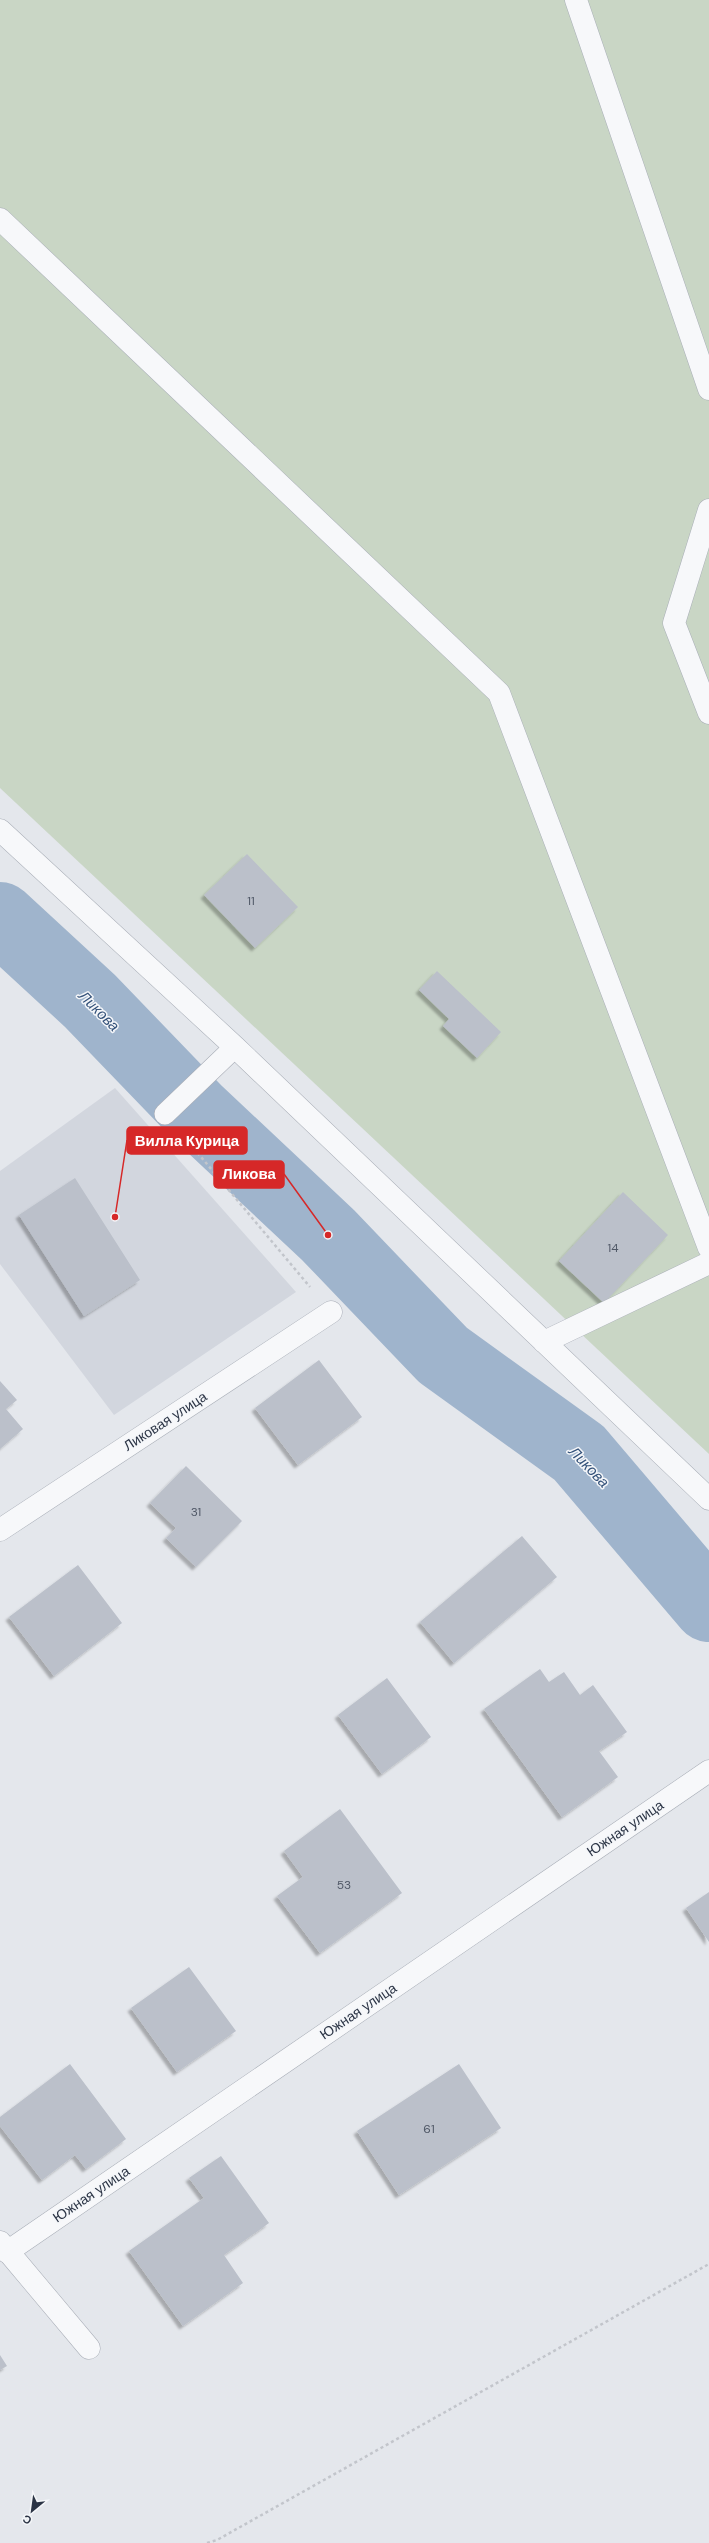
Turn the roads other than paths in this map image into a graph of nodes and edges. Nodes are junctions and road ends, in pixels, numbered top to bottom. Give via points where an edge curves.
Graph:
1 (576, 0) edge
2 (0, 219) edge
3 (709, 389) edge
4 (709, 510) edge
5 (709, 713) edge
6 (0, 830) edge
7 (234, 1047) junction
8 (165, 1114) road end
9 (709, 1248) edge
10 (709, 1263) edge
11 (331, 1312) road end
12 (544, 1342) junction
13 (709, 1499) edge
14 (0, 1530) edge
15 (709, 1771) edge
16 (3, 2247) edge
17 (89, 2348) dead end

1 - 3 street
2 - 9 street via 499,693
4 - 5 street via 674,623
6 - 7 street
7 - 8 lane
7 - 12 street
10 - 12 street
11 - 14 street, Ликовая улица
12 - 13 street
15 - 16 street, Южная улица
16 - 17 street, Южная улица

